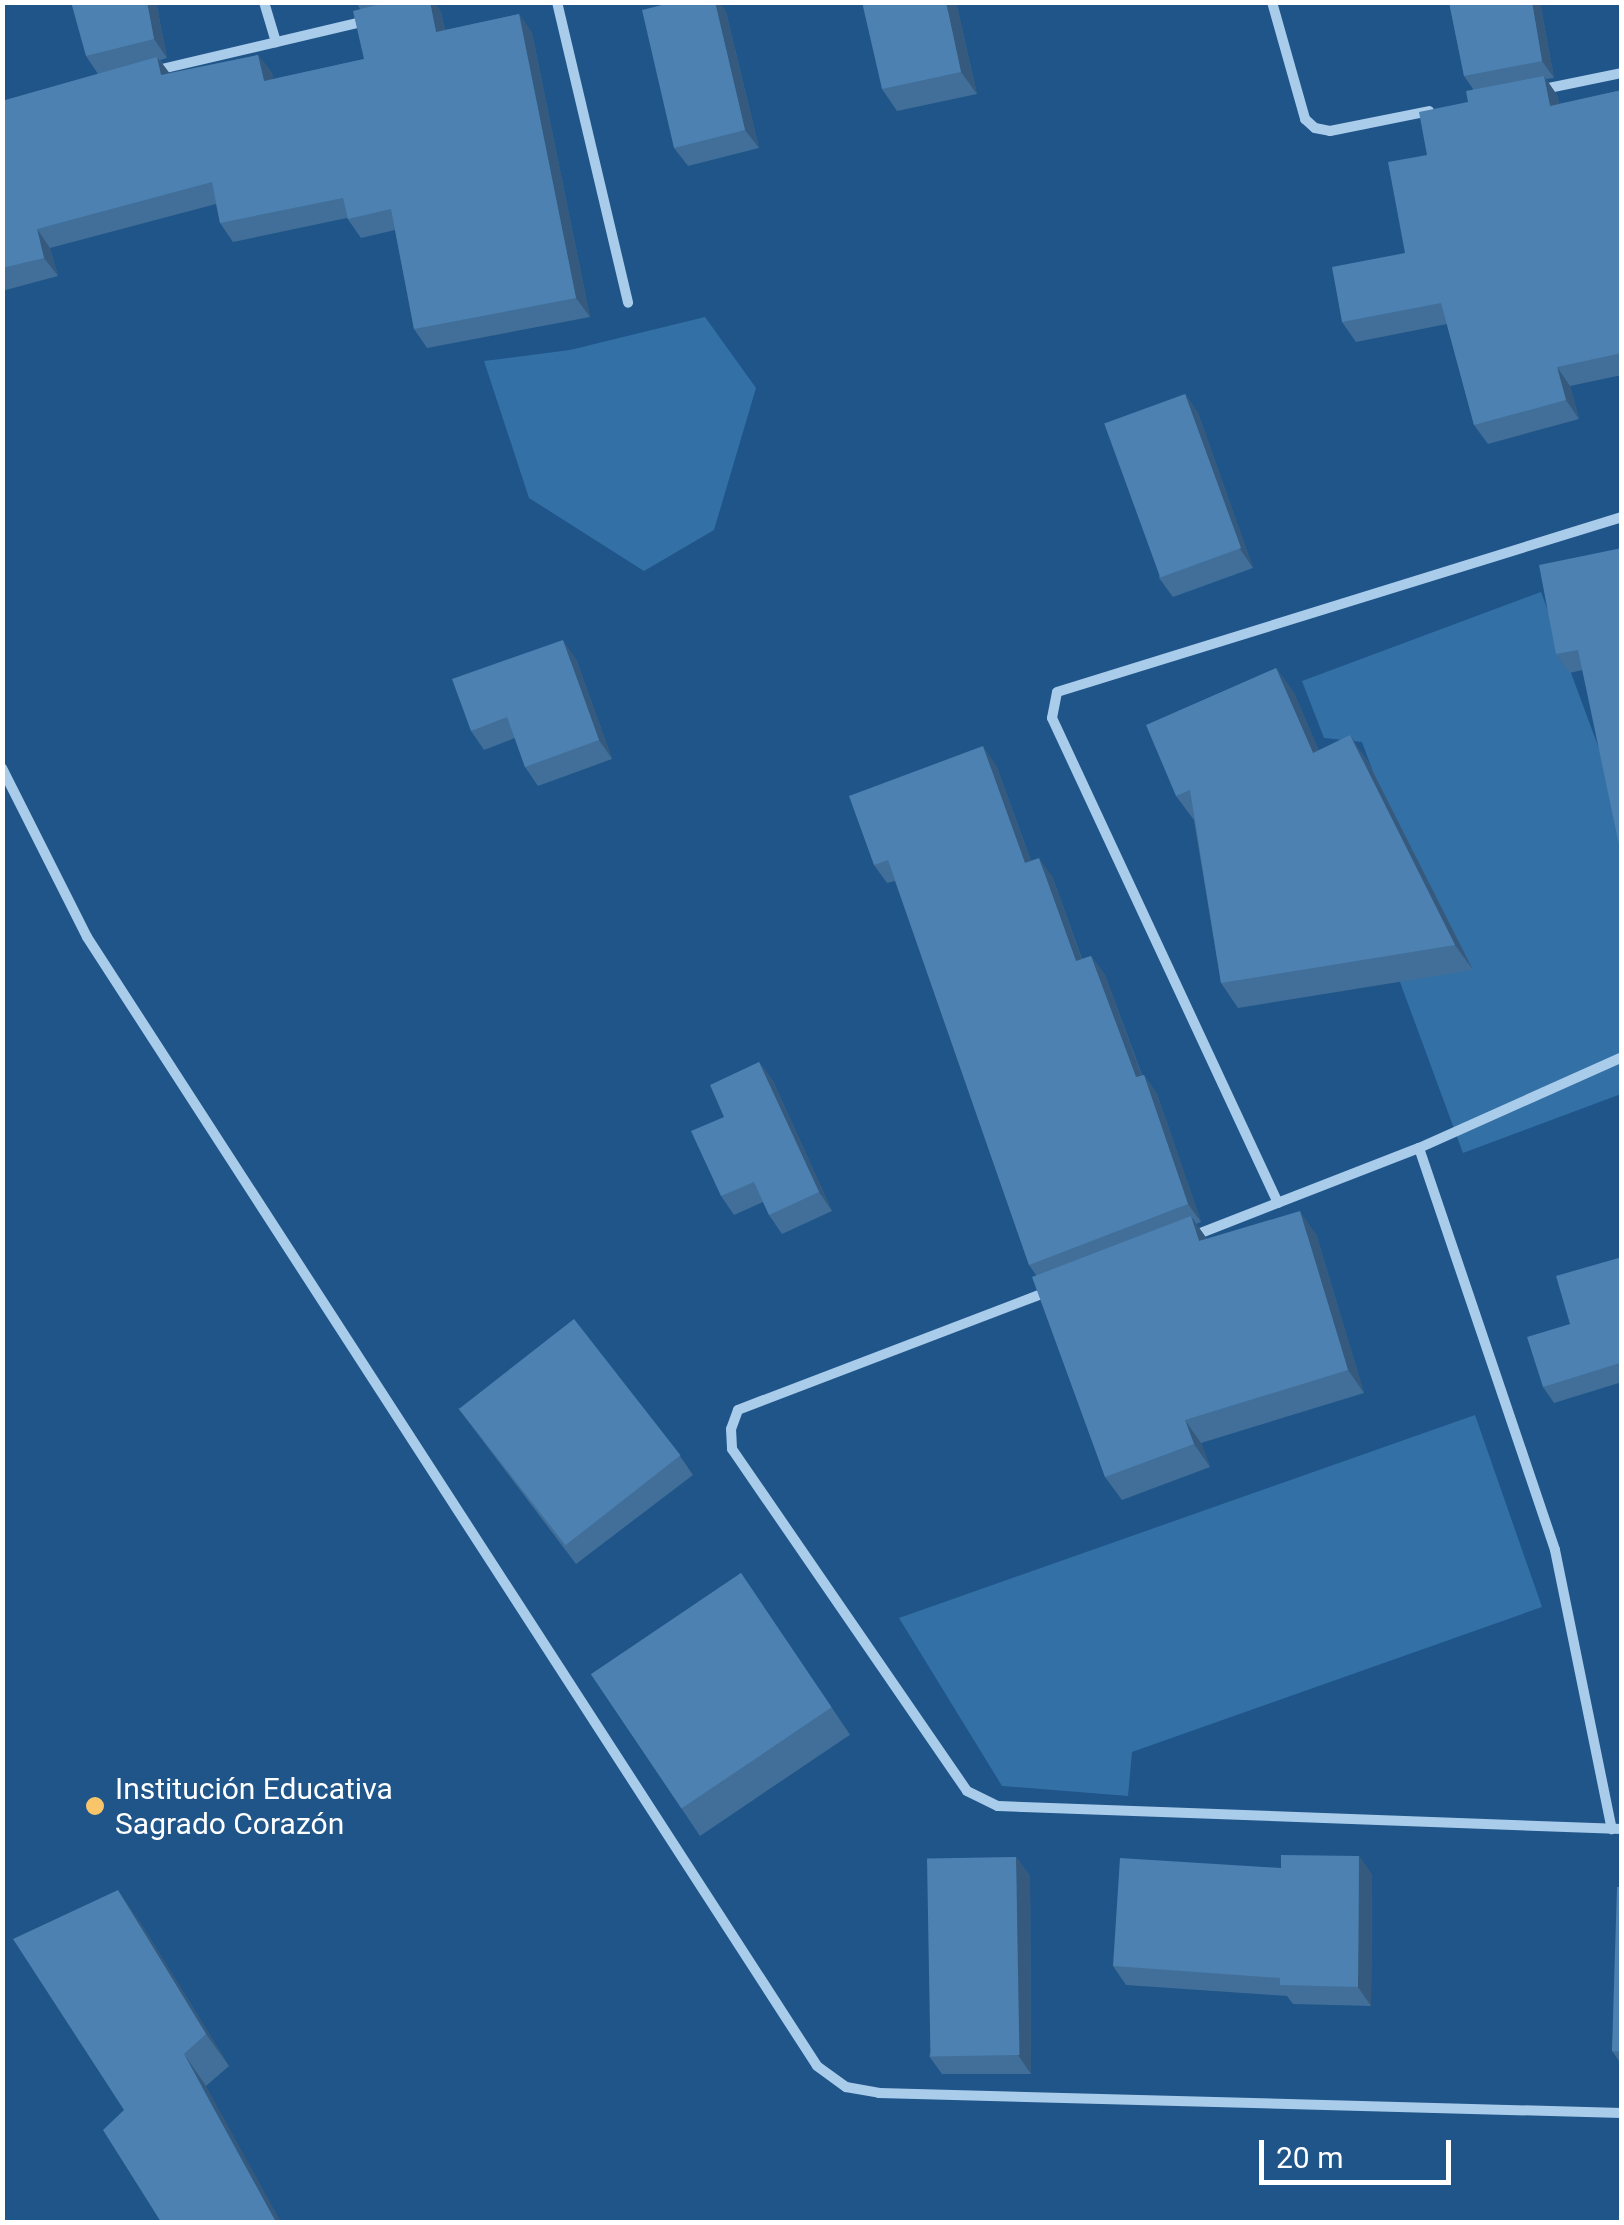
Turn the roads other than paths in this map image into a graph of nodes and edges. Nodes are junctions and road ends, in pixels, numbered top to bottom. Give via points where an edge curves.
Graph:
1 (264, 2) edge
2 (556, 2) edge
3 (1272, 2) edge
4 (388, 16) edge
5 (276, 42) junction
6 (1622, 74) edge
7 (130, 76) edge
8 (1524, 93) edge
9 (1446, 108) edge
10 (628, 303) dead end
11 (1622, 517) edge
12 (2, 768) edge
13 (1622, 1057) edge
14 (1419, 1148) junction
15 (1278, 1203) junction
16 (1186, 1239) edge
17 (1074, 1282) edge
18 (1616, 1829) edge
19 (1622, 2112) edge

1 - 5 street
2 - 10 street
3 - 9 street via 1305,119 1315,128 1330,131
4 - 5 street
5 - 7 street
6 - 8 street
11 - 15 street via 1057,692 1052,718
12 - 19 street via 87,937 818,2066 846,2087 879,2093
13 - 14 street
14 - 15 street
14 - 18 street via 1555,1550
15 - 16 street
17 - 18 street via 738,1410 732,1429 732,1449 967,1791 998,1806

